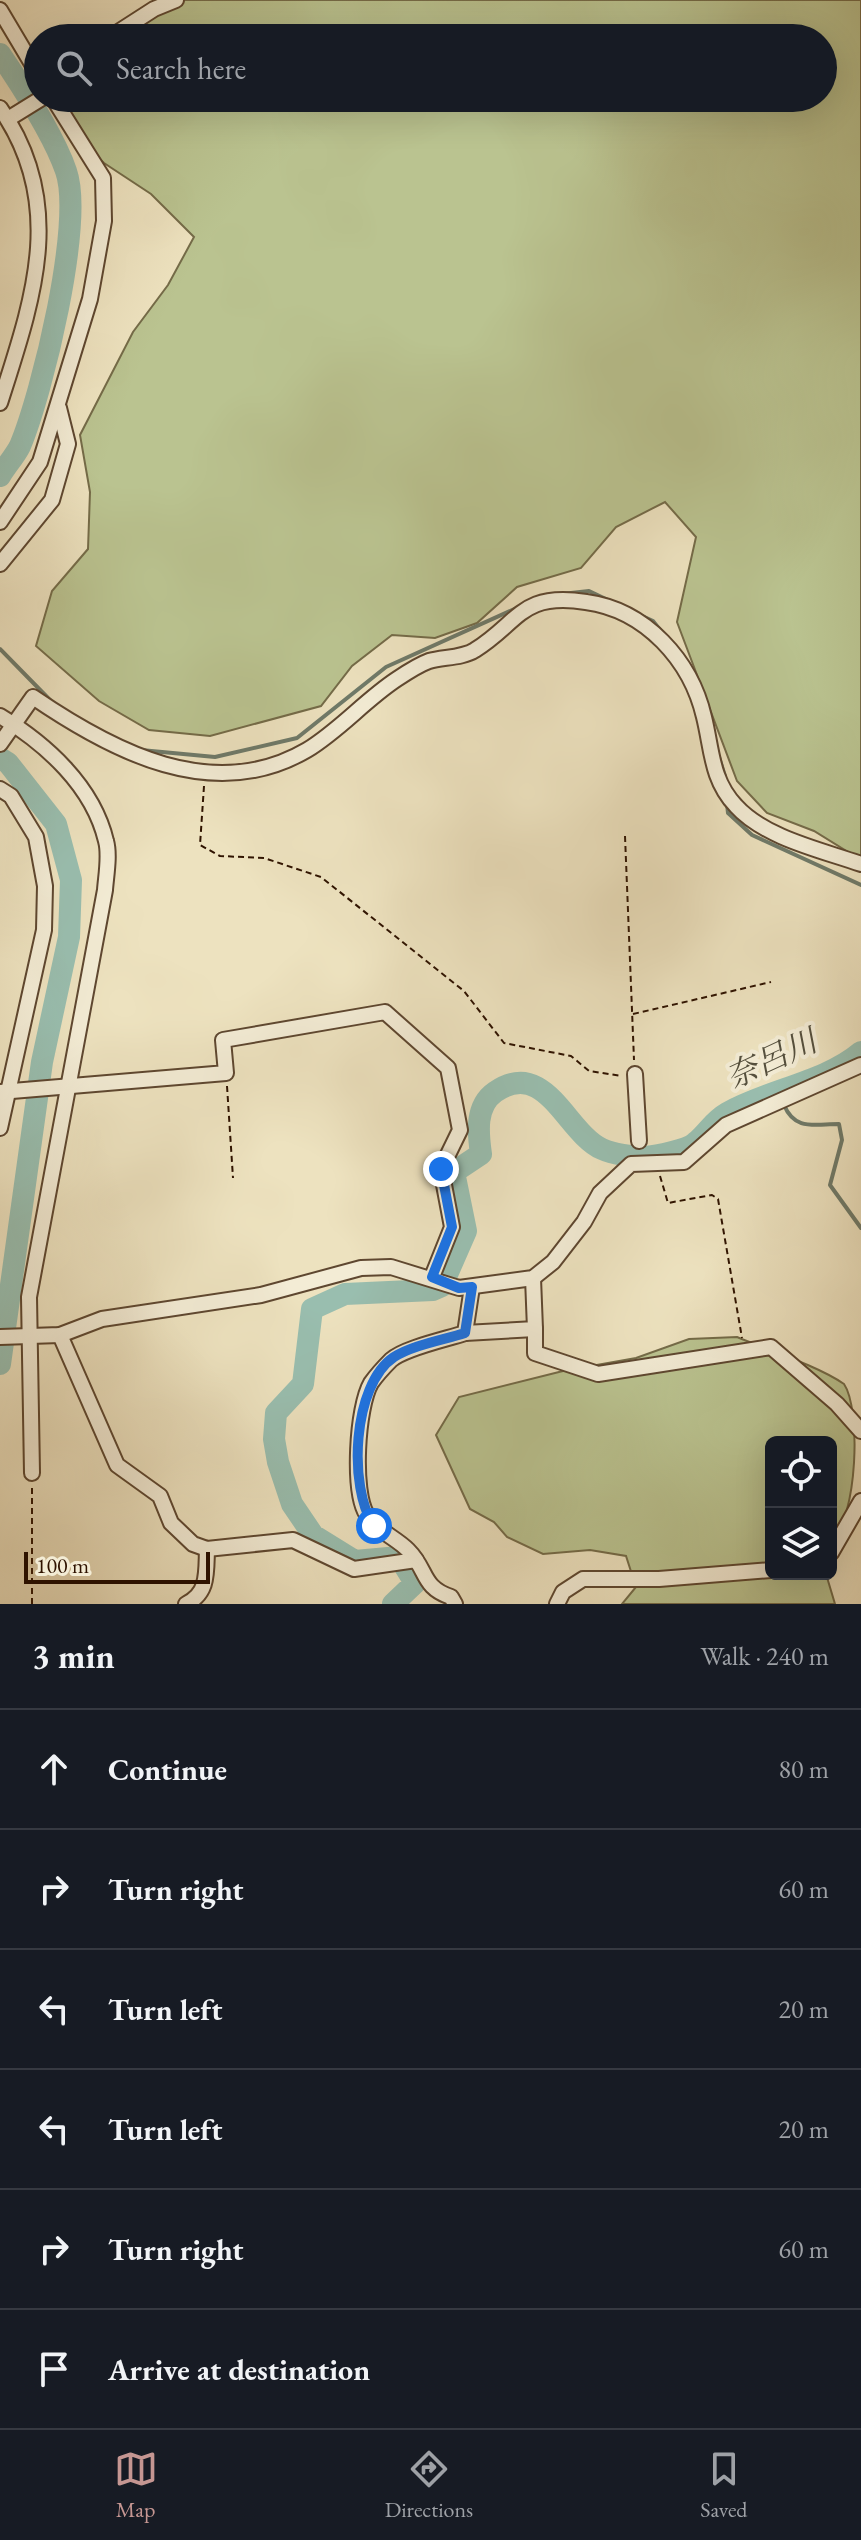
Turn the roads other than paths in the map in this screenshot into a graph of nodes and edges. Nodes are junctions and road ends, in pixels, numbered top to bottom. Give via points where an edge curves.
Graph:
1 (176, 0) edge
2 (0, 10) edge
3 (131, 24) edge
4 (24, 50) edge
5 (24, 106) edge
6 (62, 112) edge
7 (4, 114) edge
8 (0, 403) edge
9 (59, 407) junction
10 (0, 522) edge
11 (0, 564) edge
12 (0, 716) edge
13 (7, 734) edge
14 (0, 789) edge
15 (861, 864) edge
16 (861, 1065) edge
17 (635, 1074) road end
18 (64, 1086) junction
19 (4, 1091) edge
20 (0, 1128) edge
21 (639, 1141) dead end
22 (435, 1278) junction
23 (533, 1278) junction
24 (466, 1288) junction
25 (535, 1329) junction
26 (465, 1333) junction
27 (60, 1335) junction
28 (14, 1337) edge
29 (861, 1431) edge
30 (32, 1473) road end
31 (861, 1501) edge
32 (837, 1543) edge
33 (207, 1549) junction
34 (416, 1560) junction
35 (765, 1570) edge
36 (186, 1604) edge
37 (455, 1604) edge
38 (557, 1604) edge

1 - 3 street
2 - 4 street
5 - 7 street
6 - 9 street via 103,178 104,221 90,299
7 - 8 street via 37,193 38,267 21,343
9 - 10 street via 40,462
9 - 11 street via 68,444 52,500
12 - 13 street
13 - 15 street via 33,697 75,726 155,764 205,773 254,769 306,751 426,662 474,652 525,609 556,600 588,602 645,627 671,648 691,675 720,783 747,818
13 - 18 street via 46,749 83,789 107,842 105,890
14 - 19 street via 11,796 36,837 45,886 44,930
16 - 23 street via 726,1125 684,1162 631,1164 615,1176 553,1262
17 - 21 street
18 - 19 street
18 - 22 street via 226,1073 223,1040 385,1012 448,1068 460,1130 441,1169 452,1227
18 - 28 street via 29,1297
19 - 20 street
22 - 24 street
22 - 27 street via 391,1267 361,1268 261,1295 102,1319
23 - 24 street
23 - 25 street
24 - 26 street
25 - 26 street
25 - 29 street via 535,1353 598,1374 771,1347
26 - 34 street via 393,1358 370,1385 361,1416 358,1473 364,1511 374,1526
27 - 28 street
27 - 33 street via 117,1465 160,1496 171,1523 193,1544
28 - 30 street
31 - 32 street
33 - 34 street via 293,1540 354,1569
33 - 36 street via 205,1586
34 - 37 street via 434,1591
35 - 38 street via 583,1579 563,1592

